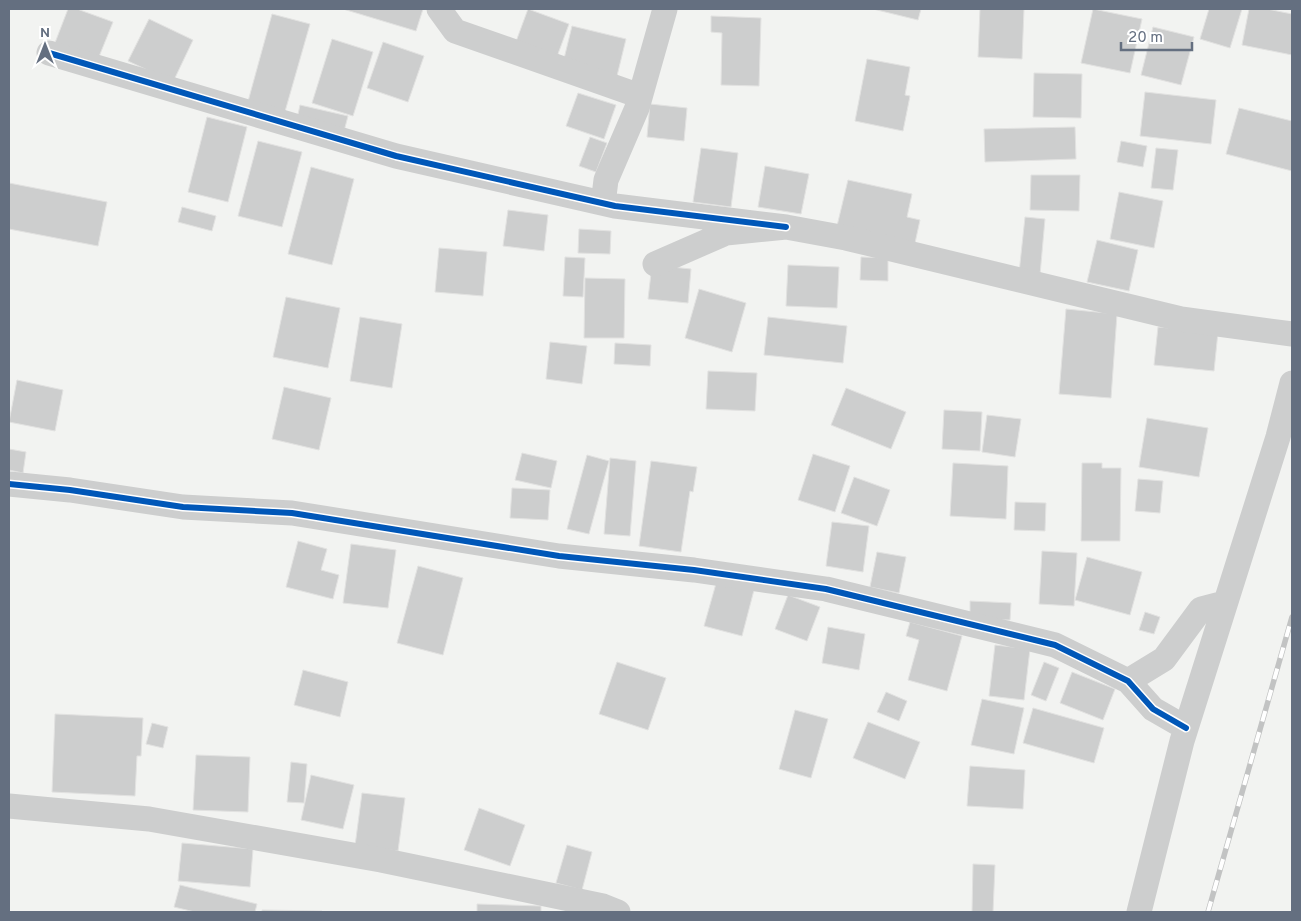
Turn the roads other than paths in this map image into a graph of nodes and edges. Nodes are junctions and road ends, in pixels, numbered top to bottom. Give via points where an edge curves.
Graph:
1 (439, 9) edge
2 (665, 9) edge
3 (48, 53) dead end
4 (640, 96) junction
5 (608, 203) junction
6 (786, 227) junction
7 (655, 264) dead end
8 (1292, 334) edge
9 (1292, 383) edge
10 (9, 484) edge
11 (1224, 603) junction
12 (1128, 682) junction
13 (1186, 728) junction
14 (9, 806) edge
15 (618, 912) edge
16 (1139, 912) edge

1 - 4 street via 455,31
2 - 4 street
3 - 5 street via 396,156
4 - 5 street via 606,180 604,196
5 - 6 street
6 - 7 street via 726,232
6 - 8 street via 846,238 1181,319
9 - 11 street via 1278,437
10 - 12 street via 183,507 292,513 559,556 694,570 826,589 1055,645
11 - 12 street via 1201,609 1164,659
11 - 13 street
12 - 13 street via 1153,709
13 - 16 street
14 - 15 street via 149,819 381,860 603,906

